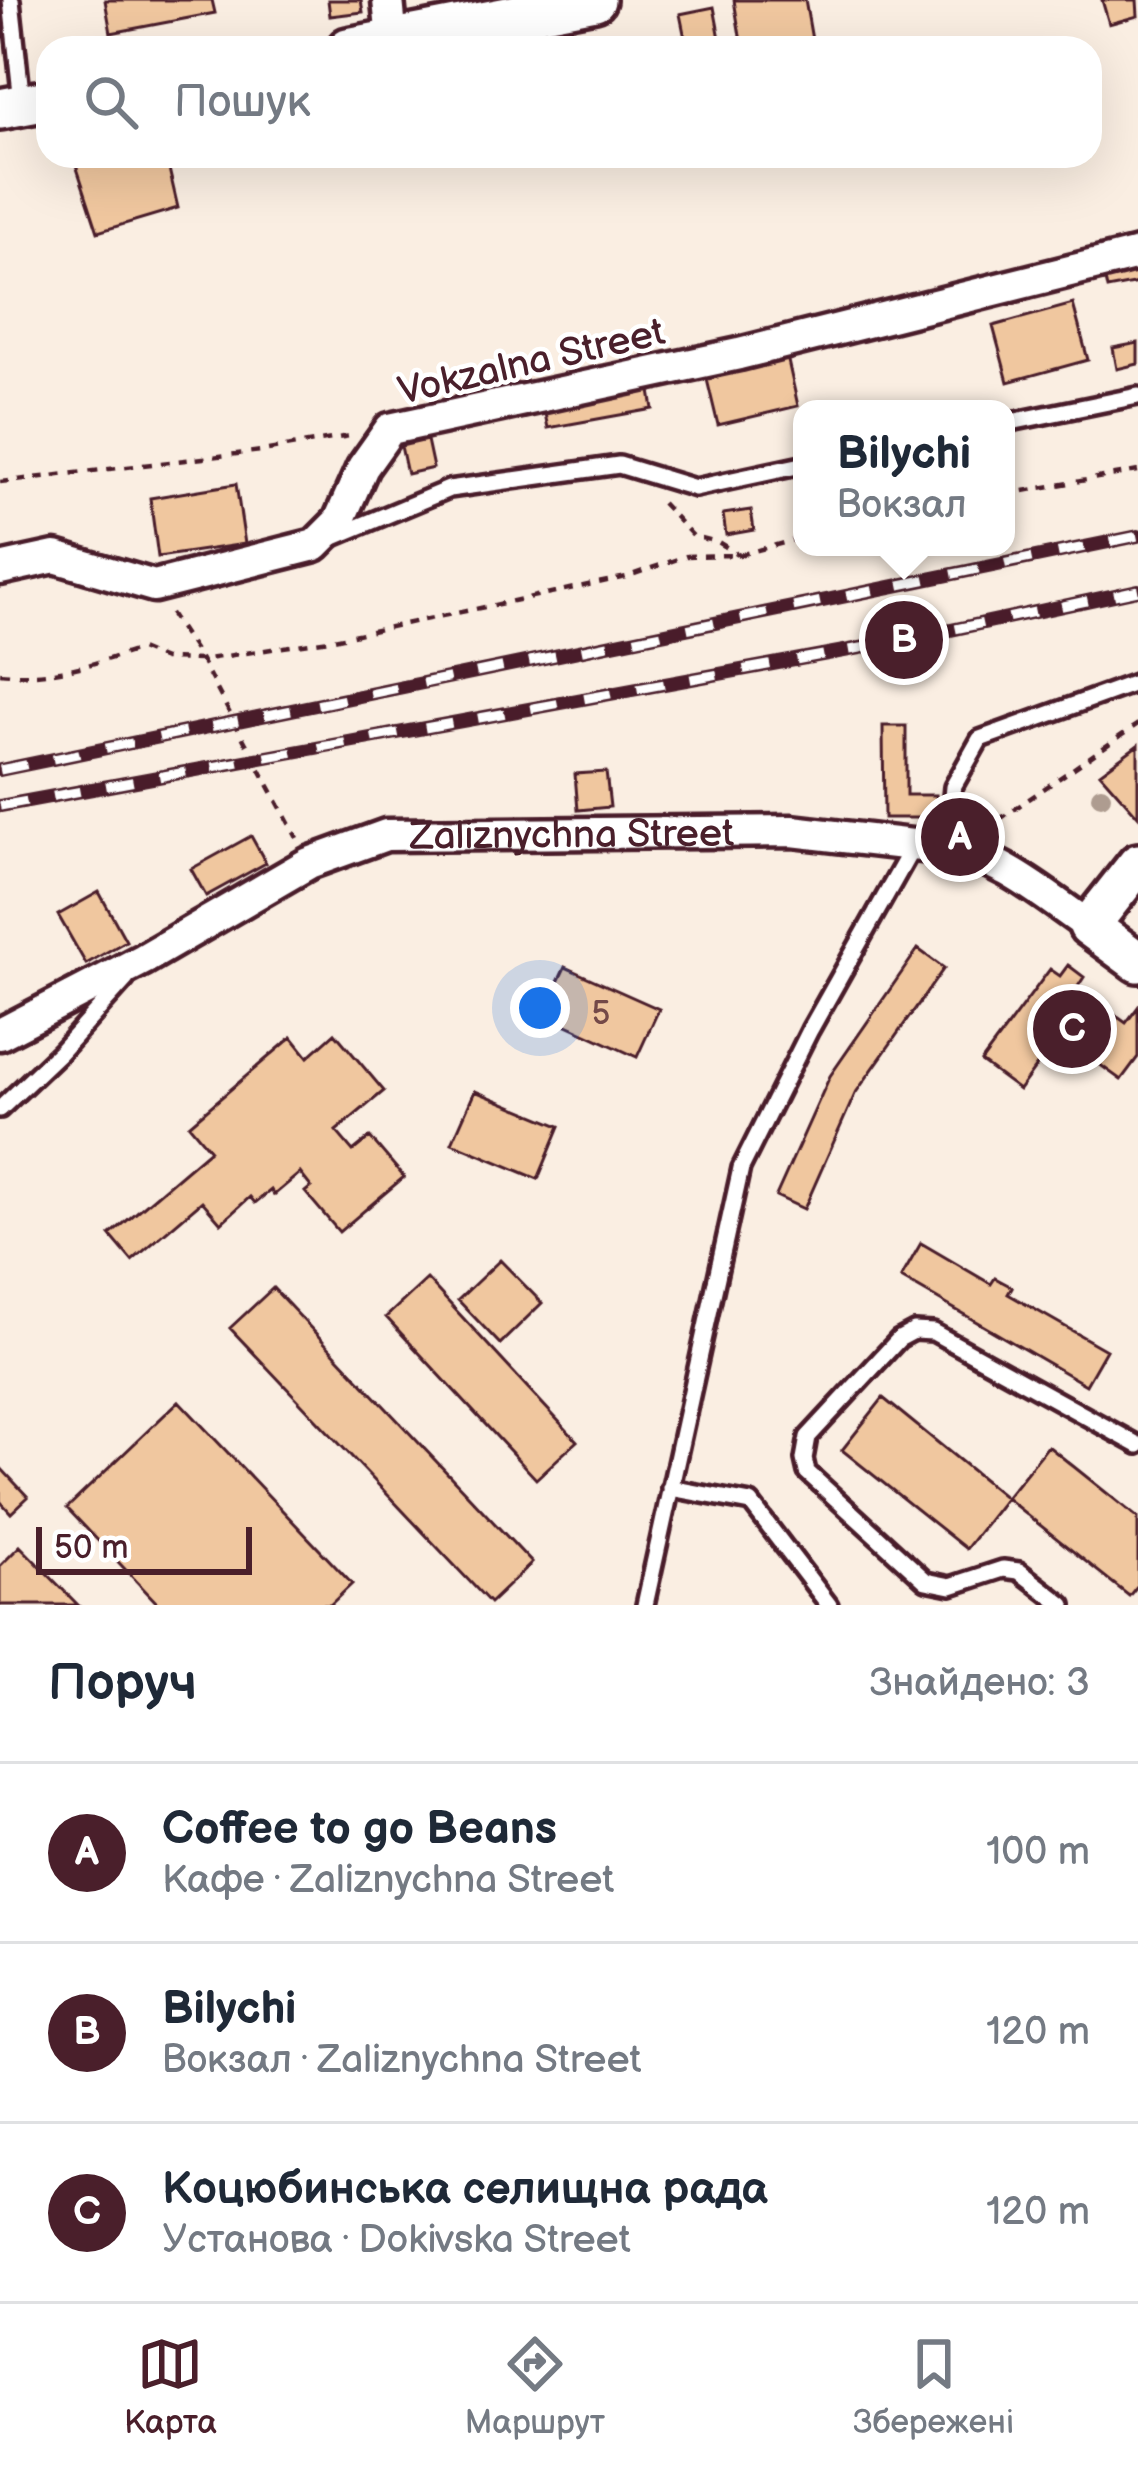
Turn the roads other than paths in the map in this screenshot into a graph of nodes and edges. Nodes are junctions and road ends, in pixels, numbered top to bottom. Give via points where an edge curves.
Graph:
1 (11, 0) edge
2 (388, 0) edge
3 (595, 0) edge
4 (392, 36) edge
5 (412, 36) edge
6 (23, 105) edge
7 (1138, 254) edge
8 (1138, 396) edge
9 (1015, 421) edge
10 (793, 467) edge
11 (315, 545) junction
12 (0, 569) edge
13 (1138, 682) edge
14 (914, 845) junction
15 (954, 850) junction
16 (1138, 863) edge
17 (1089, 926) junction
18 (144, 959) junction
19 (1138, 962) edge
20 (0, 1034) edge
21 (0, 1109) edge
22 (1138, 1445) edge
23 (670, 1488) junction
24 (645, 1605) edge
25 (829, 1605) edge
26 (1063, 1605) edge

1 - 6 lane
2 - 4 street
3 - 5 street
7 - 11 street, Vokzalna Street via 739,354 391,429 362,467 339,520
8 - 9 lane
10 - 11 lane via 695,488 619,465 449,489
11 - 12 street via 154,586 55,557
13 - 15 lane via 980,739 953,787
14 - 15 street, Zaliznychna Street
14 - 18 street, Zaliznychna Street via 792,831 386,835 309,862
14 - 23 lane via 741,1168
15 - 17 street, Zaliznychna Street via 1005,869
16 - 17 street
17 - 19 street
18 - 20 street, Zaliznychna Street
18 - 21 lane
22 - 26 lane via 933,1332 914,1331 808,1437 807,1472 926,1581 952,1586 1003,1568
23 - 24 lane
23 - 25 lane via 751,1503

